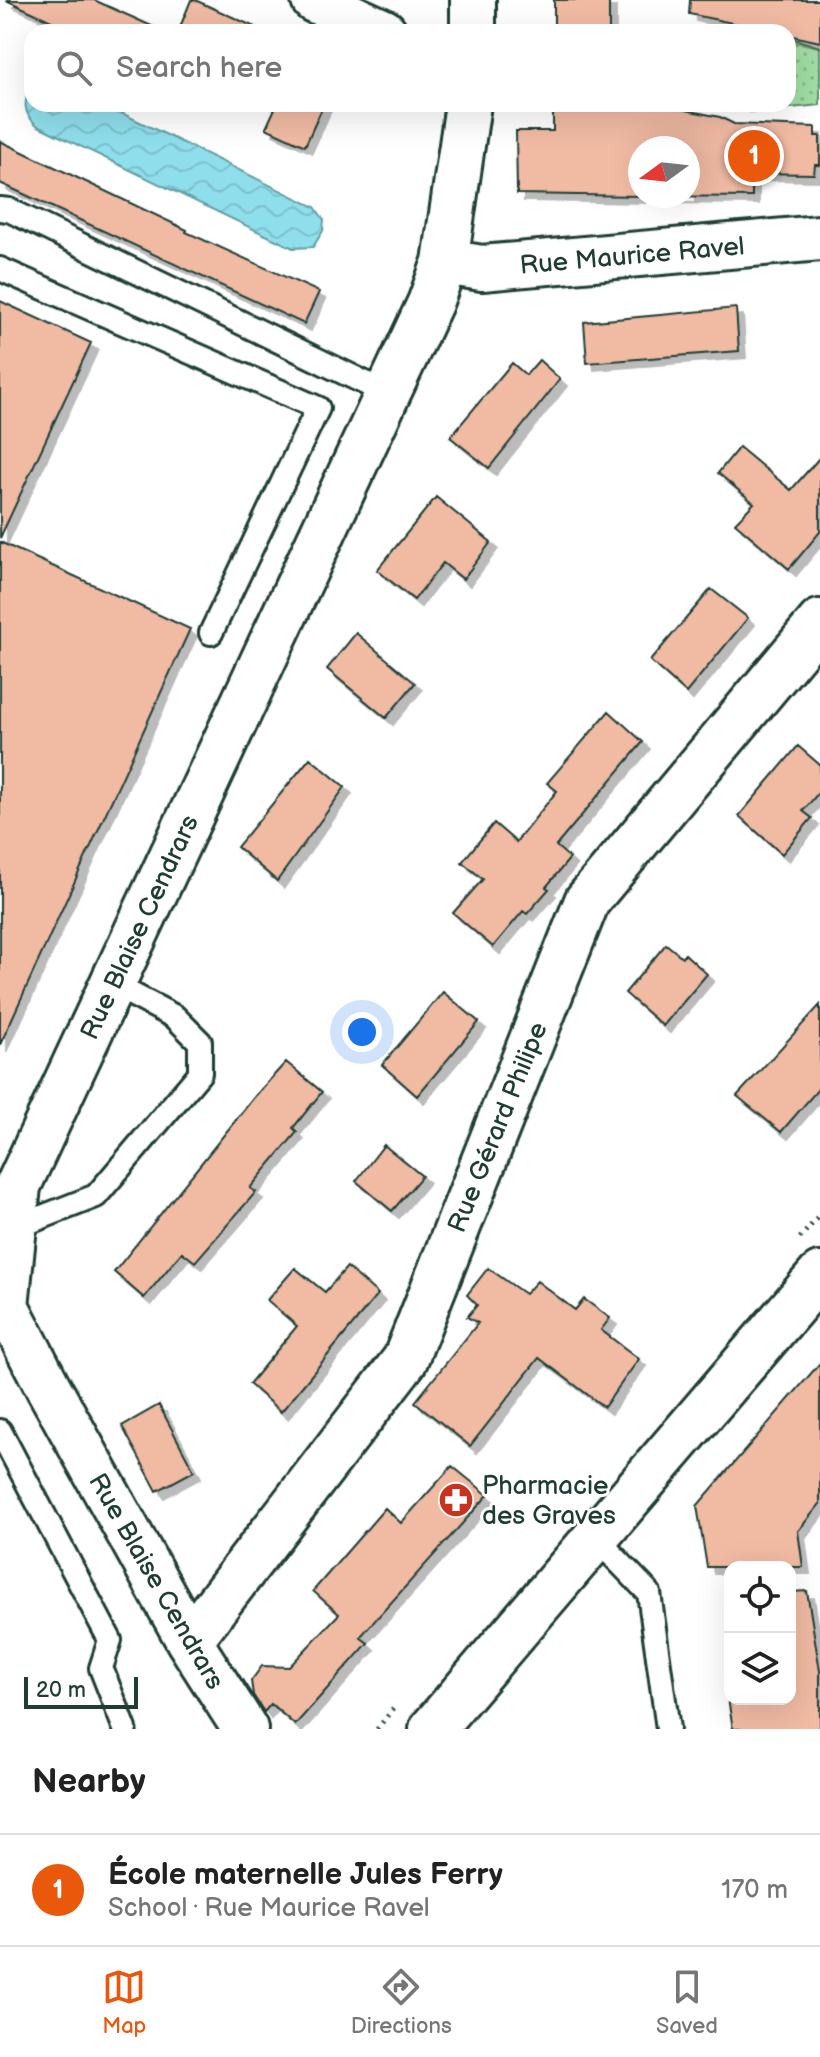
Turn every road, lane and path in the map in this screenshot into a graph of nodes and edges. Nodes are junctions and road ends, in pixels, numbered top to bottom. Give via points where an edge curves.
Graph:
1 (314, 0) edge
2 (473, 0) edge
3 (366, 24) edge
4 (473, 24) edge
5 (467, 112) edge
6 (0, 209) edge
7 (820, 238) edge
8 (445, 262) junction
9 (0, 269) edge
10 (388, 394) junction
11 (820, 622) edge
12 (211, 633) dead end
13 (112, 984) junction
14 (7, 1230) edge
15 (820, 1275) edge
16 (0, 1431) edge
17 (596, 1538) junction
18 (189, 1641) junction
19 (125, 1729) edge
20 (245, 1729) edge
21 (432, 1729) edge
22 (668, 1729) edge

1 - 3 street
2 - 4 street
5 - 8 street, Rue Blaise Cendrars
6 - 10 lane
7 - 8 street, Rue Maurice Ravel via 482,268
8 - 10 street, Rue Blaise Cendrars
9 - 12 lane via 318,408
10 - 13 street, Rue Blaise Cendrars
11 - 18 street, Rue Gérard Philipe via 587,901 405,1360
13 - 14 street, Rue Blaise Cendrars via 18,1186
13 - 14 lane via 175,1017 200,1042 200,1073 96,1196
14 - 18 street, Rue Blaise Cendrars via 6,1306
15 - 17 street
16 - 19 lane via 110,1640 101,1668
17 - 21 street
17 - 22 lane via 649,1593
18 - 20 street, Rue Blaise Cendrars

